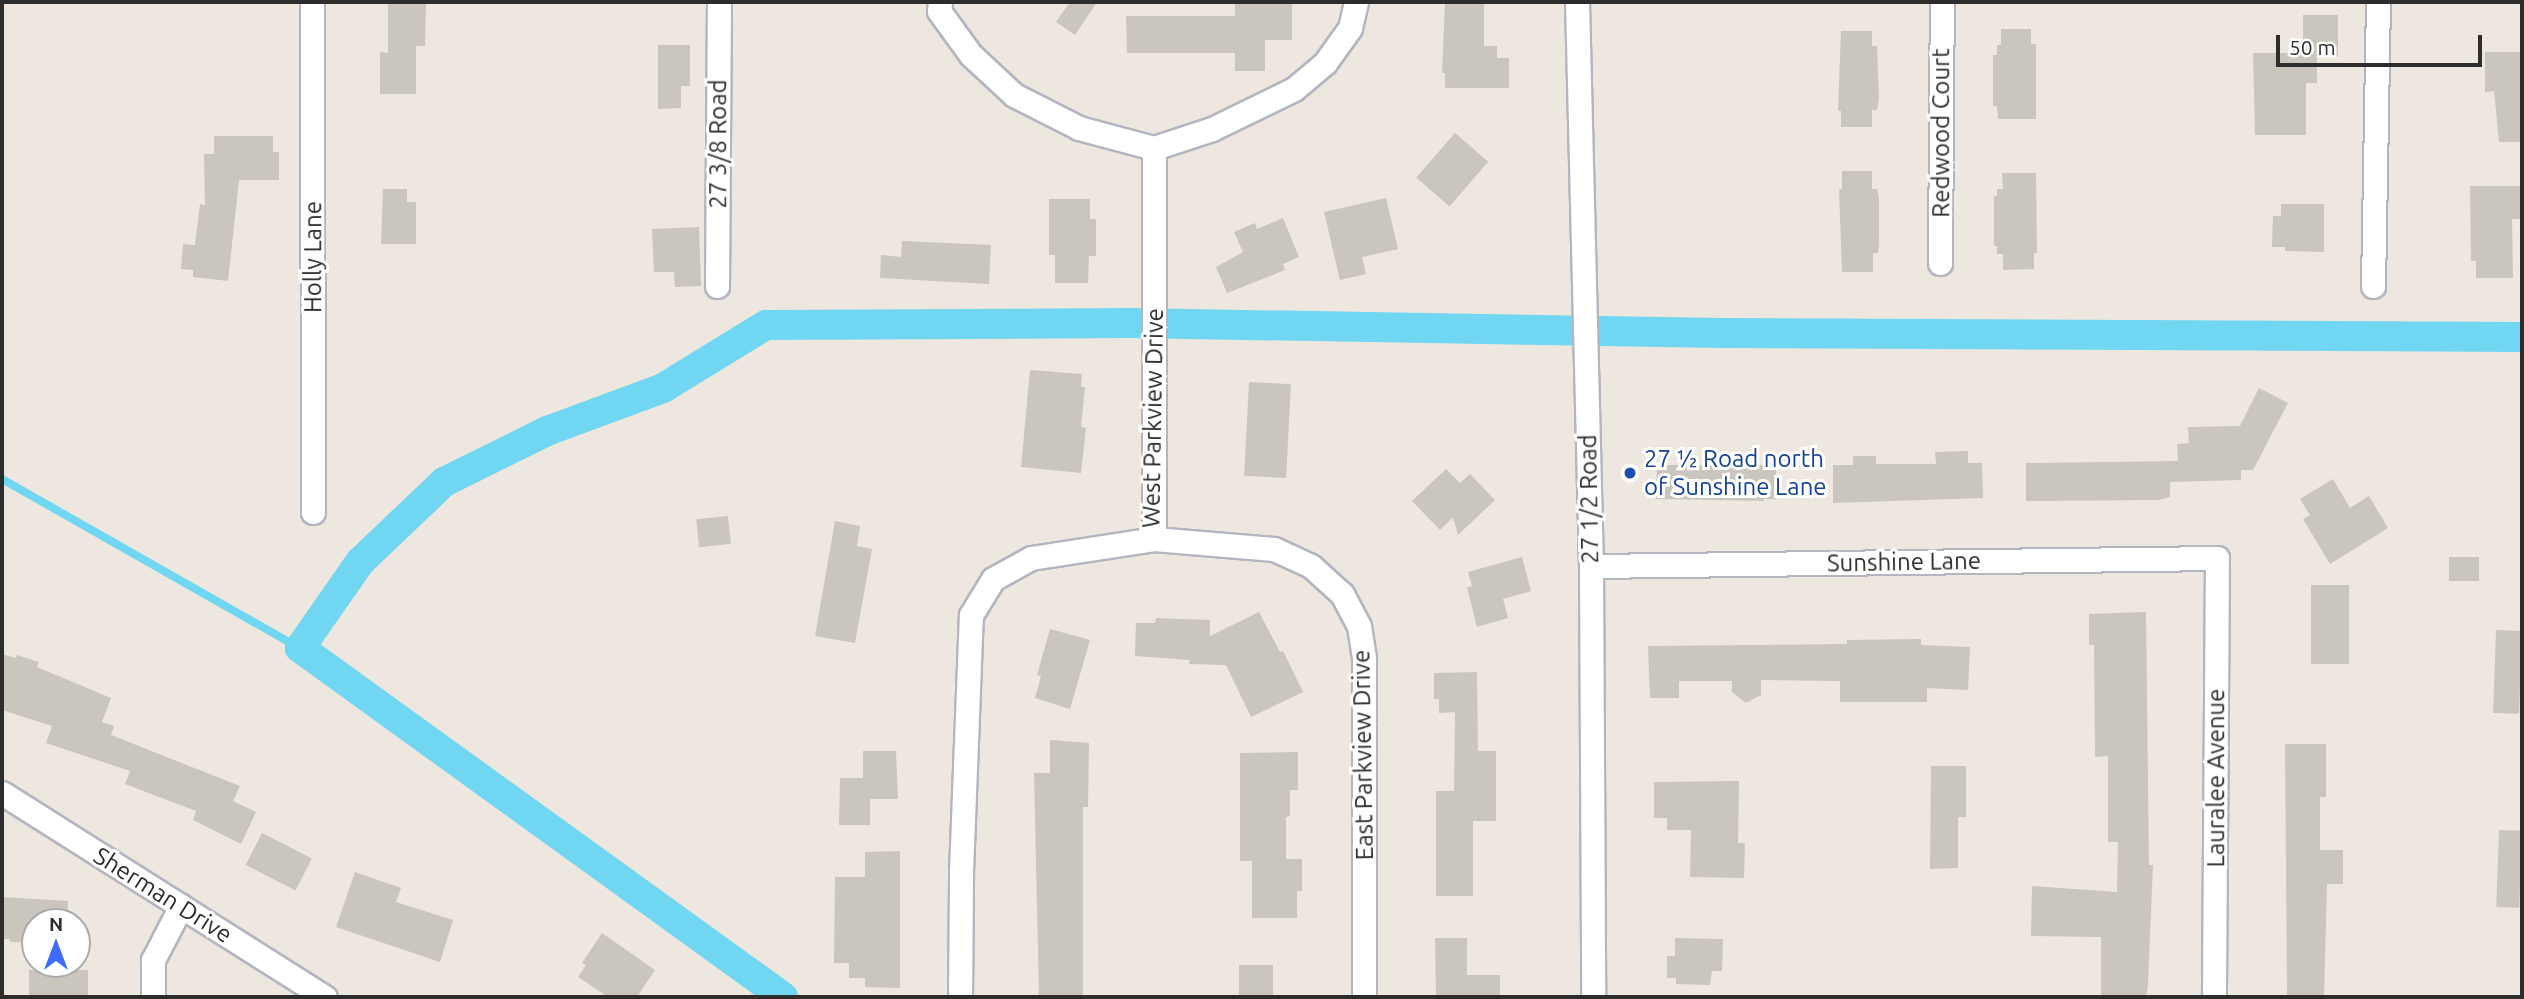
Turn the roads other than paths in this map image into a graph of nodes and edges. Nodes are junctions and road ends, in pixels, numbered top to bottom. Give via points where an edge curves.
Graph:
1 (312, 2) edge
2 (719, 2) edge
3 (940, 2) edge
4 (1356, 2) edge
5 (1577, 2) edge
6 (1942, 2) edge
7 (2378, 2) edge
8 (1154, 148) junction
9 (1940, 263) dead end
10 (717, 286) dead end
11 (2373, 286) dead end
12 (313, 512) dead end
13 (1154, 539) junction
14 (2217, 558) joint
15 (1591, 566) junction
16 (2, 793) edge
17 (181, 906) junction
18 (153, 997) edge
19 (325, 997) edge
20 (960, 997) edge
21 (1364, 997) edge
22 (1593, 997) edge
23 (2214, 997) edge

1 - 12 street, Holly Lane
2 - 10 street, 27 3/8 Road
3 - 8 street via 939,10 971,55 1014,95 1079,128
4 - 8 street via 1344,37 1325,63 1294,89 1212,129
5 - 15 street, 27 1/2 Road
6 - 9 street, Redwood Court
7 - 11 street
8 - 13 street, West Parkview Drive
13 - 20 street, West Parkview Drive via 1031,558 993,579 971,615
13 - 21 street, East Parkview Drive via 1274,549 1311,566 1342,594 1359,626 1364,659
14 - 15 street, Sunshine Lane
14 - 23 street, Lauralee Avenue
15 - 22 street, 27 1/2 Road
16 - 17 street, Sherman Drive
17 - 18 street via 153,960
17 - 19 street, Sherman Drive

